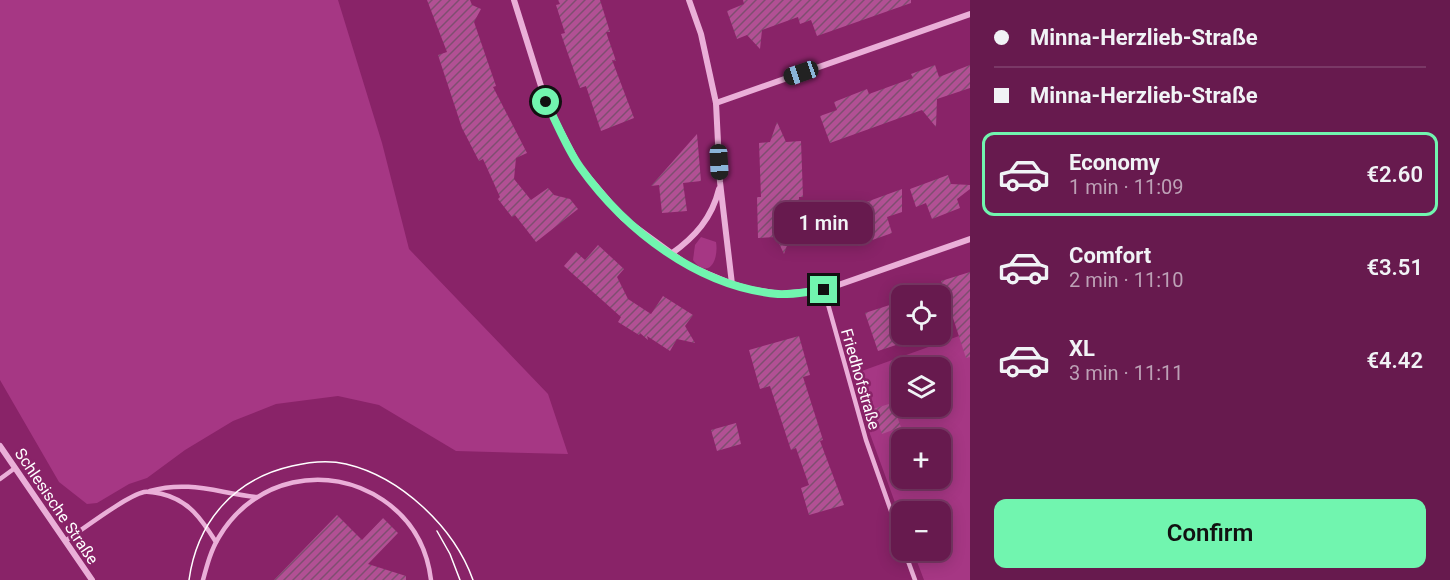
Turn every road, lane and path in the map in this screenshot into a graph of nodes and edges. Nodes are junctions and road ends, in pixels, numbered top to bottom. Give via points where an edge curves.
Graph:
1 (514, 0) edge
2 (689, 0) edge
3 (970, 14) edge
4 (716, 103) junction
5 (720, 182) junction
6 (970, 239) edge
7 (671, 254) junction
8 (732, 284) junction
9 (824, 290) junction
10 (0, 446) edge
11 (15, 468) junction
12 (0, 479) edge
13 (144, 492) junction
14 (258, 497) junction
15 (891, 511) edge
16 (64, 541) junction
17 (216, 542) junction
18 (908, 561) edge
19 (92, 580) edge
20 (203, 580) edge
21 (431, 580) edge
22 (915, 580) edge

1 - 7 street via 546,102 579,166 623,218
2 - 4 street
3 - 4 street
4 - 5 street
5 - 7 street via 703,226
5 - 8 street
6 - 9 street
7 - 8 street
8 - 9 street via 780,294
9 - 15 lane, Friedhofstraße via 866,440
10 - 11 street, Schlesische Straße
11 - 12 lane
11 - 16 street, Schlesische Straße
13 - 14 lane via 191,486
13 - 16 lane
13 - 17 lane via 170,496 184,503 196,512
14 - 17 lane via 229,522
14 - 21 lane via 308,479 345,481 362,488 403,516 423,547
16 - 19 street, Schlesische Straße
17 - 20 lane
18 - 22 lane

